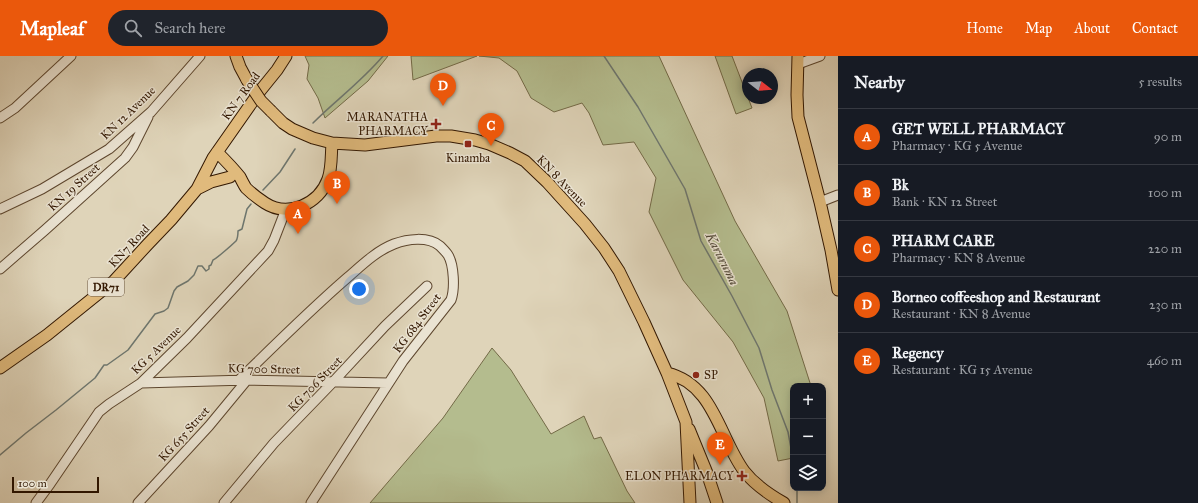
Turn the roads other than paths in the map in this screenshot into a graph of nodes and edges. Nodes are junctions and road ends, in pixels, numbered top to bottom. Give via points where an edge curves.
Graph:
1 (71, 56) edge
2 (200, 56) edge
3 (236, 56) edge
4 (286, 56) edge
5 (820, 56) edge
6 (798, 60) edge
7 (150, 112) junction
8 (0, 118) edge
9 (226, 139) junction
10 (332, 143) junction
11 (215, 155) junction
12 (227, 163) junction
13 (230, 177) junction
14 (246, 187) junction
15 (197, 189) junction
16 (838, 195) edge
17 (820, 202) junction
18 (0, 209) edge
19 (286, 209) junction
20 (0, 269) edge
21 (427, 286) dead end
22 (838, 290) edge
23 (0, 368) edge
24 (667, 373) junction
25 (243, 380) junction
26 (333, 382) junction
27 (141, 383) junction
28 (388, 383) junction
29 (686, 422) junction
30 (701, 459) junction
31 (688, 460) junction
32 (705, 472) junction
33 (690, 478) junction
34 (36, 503) edge
35 (138, 503) edge
36 (224, 503) edge
37 (311, 503) edge
38 (690, 503) edge
39 (717, 503) edge
40 (784, 503) edge

1 - 8 street via 15,108
2 - 7 street, KN 12 Avenue
3 - 10 main road, KN 8 Avenue, bridge via 247,80 261,101 283,123 313,138
4 - 9 main road, KN 7 Road / DR71
5 - 6 street
6 - 17 main road via 798,118
7 - 18 street, KN 12 Avenue via 109,150 42,189
7 - 20 street, KN 19 Street via 125,158
9 - 11 main road, KN 7 Road / DR71
9 - 12 main road
10 - 19 main road via 328,178 320,194 309,203
10 - 24 main road, KN 8 Avenue via 365,145 451,136 489,144 525,161 552,187 604,248 619,271
11 - 12 main road
11 - 13 main road
11 - 15 main road, KN7 Road / DR71
12 - 14 main road
13 - 14 main road
13 - 15 main road
14 - 19 main road via 265,203
15 - 23 main road, KN7 Road / DR71 via 114,281 47,335
16 - 17 street
17 - 22 main road
19 - 27 street, KG 5 Avenue via 268,251
21 - 26 street, KG 706 Street via 385,326
24 - 29 main road, KN 8 Avenue
24 - 40 main road via 680,376 704,397 743,470 762,488
25 - 26 street, KG 700 Street
25 - 27 street, KG 700 Street
25 - 28 street, KG 684 Street via 325,297 367,261 399,242 428,240 440,246 450,258 453,274 452,296
25 - 35 street, KG 655 Street via 208,426
26 - 28 street, KG 700 Street
26 - 36 street, KG 706 Street via 274,443
27 - 34 street, KG 5 Avenue via 100,412
28 - 37 street, KG 684 Street
29 - 30 main road
29 - 31 main road, KN 8 Avenue
30 - 31 main road
30 - 32 main road
31 - 32 main road
31 - 33 main road, KN 8 Avenue
32 - 33 main road
32 - 39 main road
33 - 38 main road, KN 8 Avenue

